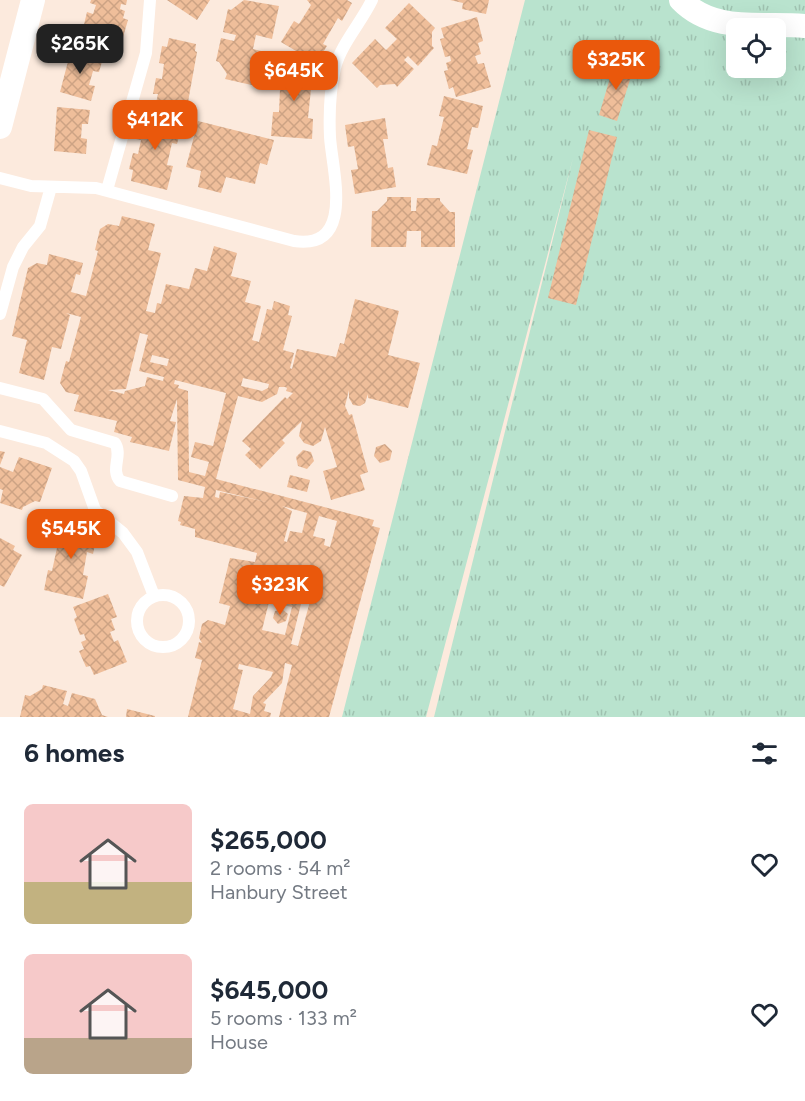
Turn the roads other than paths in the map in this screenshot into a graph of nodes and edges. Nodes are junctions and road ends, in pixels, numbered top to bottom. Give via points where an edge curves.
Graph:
1 (33, 0) edge
2 (150, 0) edge
3 (372, 0) edge
4 (681, 0) edge
5 (805, 26) edge
6 (0, 128) edge
7 (0, 178) edge
8 (51, 188) junction
9 (107, 190) junction
10 (0, 314) edge
11 (0, 388) edge
12 (0, 431) edge
13 (172, 496) dead end
14 (154, 596) junction

1 - 6 street
2 - 9 lane via 146,53
3 - 9 lane via 335,68 330,119 338,207 324,233 310,241 294,241
4 - 5 street via 696,14 718,22
7 - 8 lane
8 - 9 lane
8 - 10 lane via 40,225 13,267
11 - 13 lane via 43,399 71,430 115,443 120,481
12 - 14 lane via 55,447 74,460 95,510 123,533 137,552
14 - 14 lane via 170,595 188,612 188,629 171,646 155,646 137,630 141,606

